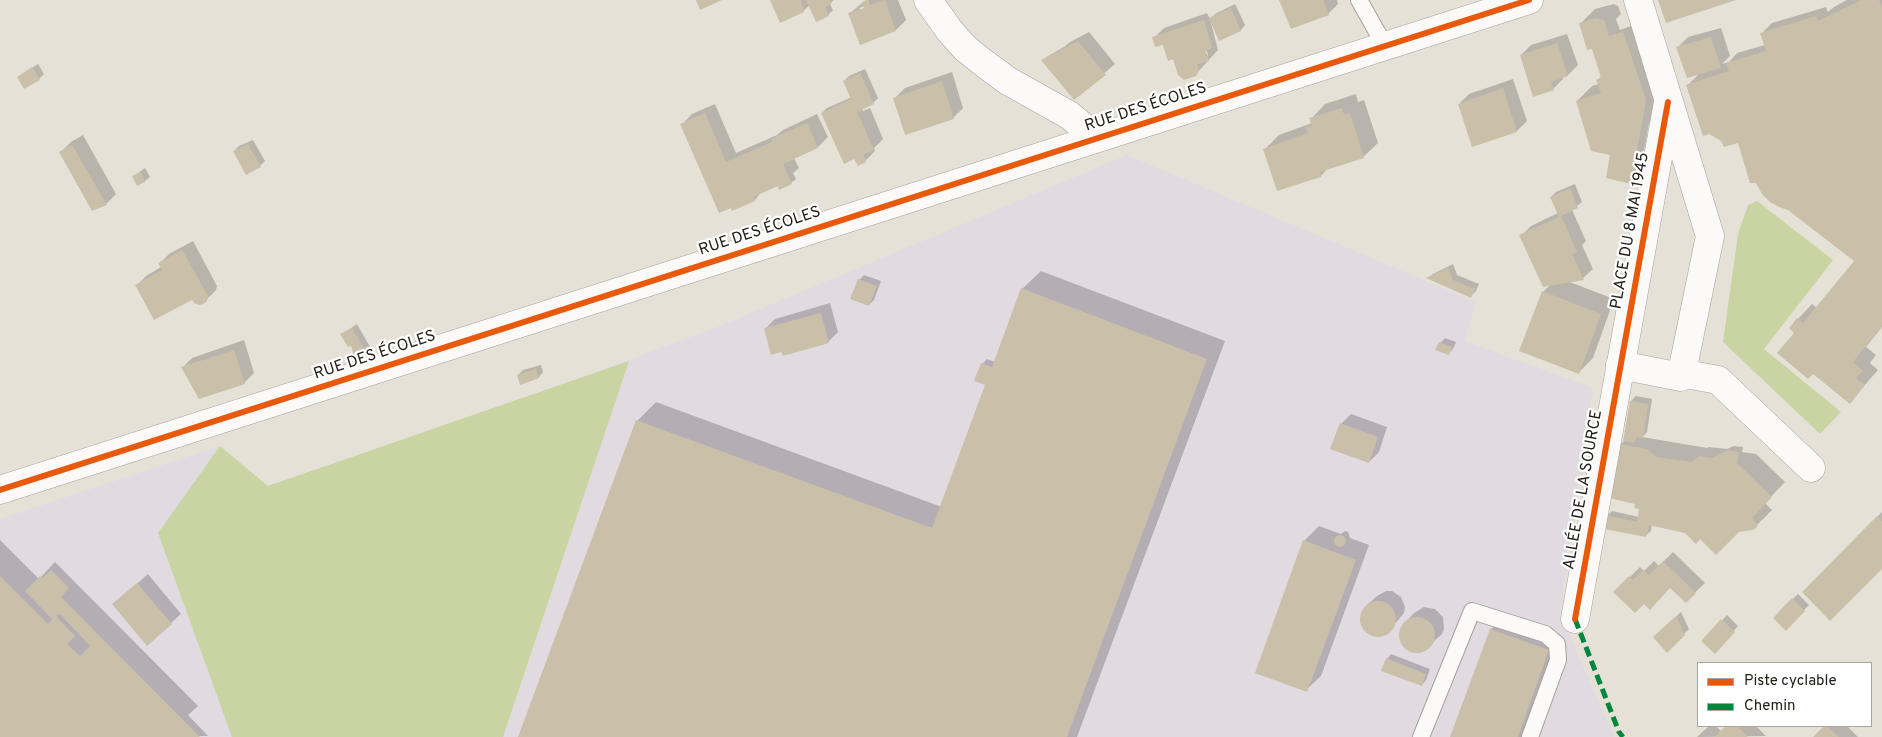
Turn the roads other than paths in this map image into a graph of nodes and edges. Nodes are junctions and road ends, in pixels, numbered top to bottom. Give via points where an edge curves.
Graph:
1 (928, 0) edge
2 (1359, 0) edge
3 (1529, 0) edge
4 (1638, 0) edge
5 (1385, 46) junction
6 (1668, 102) junction
7 (1097, 138) junction
8 (1620, 365) junction
9 (1681, 374) junction
10 (1811, 468) dead end
11 (0, 490) edge
12 (1576, 619) dead end
13 (1421, 737) edge
14 (1530, 737) edge

1 - 7 street via 965,48 1008,80 1069,115
2 - 5 lane
3 - 5 street, RUE DES ÉCOLES
4 - 6 street, PLACE DU 8 MAI 1945
5 - 7 street, RUE DES ÉCOLES
6 - 8 street, PLACE DU 8 MAI 1945
6 - 9 street, PLACE DU 8 MAI 1945 via 1710,236
7 - 11 street, RUE DES ÉCOLES
8 - 9 street via 1681,377
8 - 12 street, ALLÉE DE LA SOURCE
9 - 10 street via 1718,380
13 - 14 lane via 1472,611 1546,634 1558,644 1558,660

